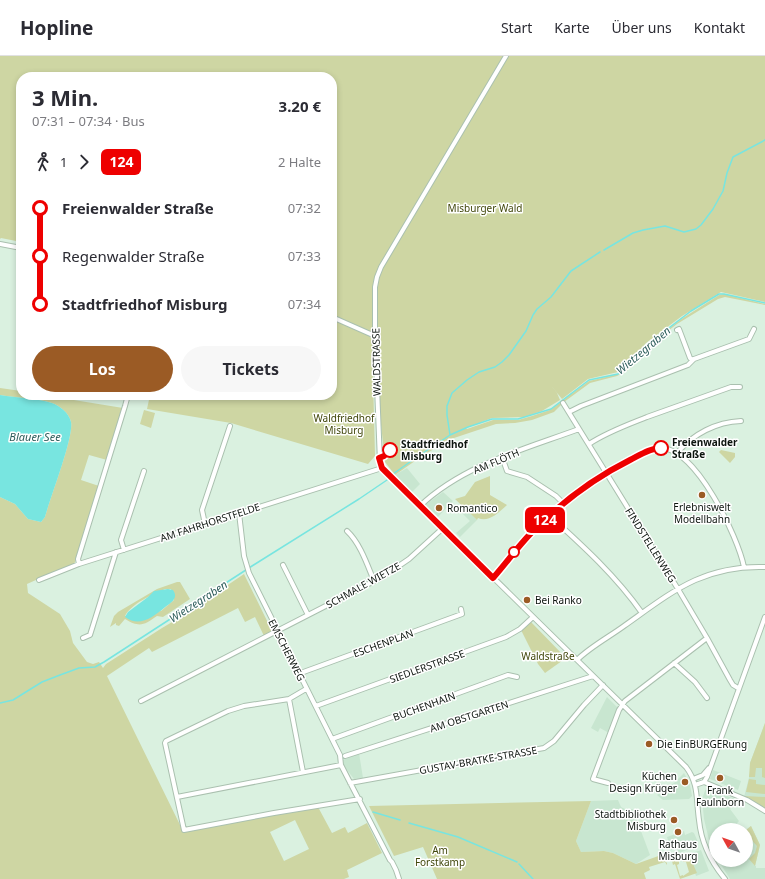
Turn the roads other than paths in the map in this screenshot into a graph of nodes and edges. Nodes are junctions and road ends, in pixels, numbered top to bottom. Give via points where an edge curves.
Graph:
1 (506, 56) edge
2 (0, 244) edge
3 (16, 247) edge
4 (337, 319) edge
5 (754, 329) dead end
6 (677, 330) dead end
7 (375, 336) junction
8 (693, 360) junction
9 (740, 387) dead end
10 (127, 400) edge
11 (563, 403) dead end
12 (569, 412) junction
13 (741, 421) dead end
14 (230, 426) dead end
15 (579, 429) junction
16 (589, 444) junction
17 (677, 453) junction
18 (502, 457) junction
19 (382, 468) junction
20 (144, 471) dead end
21 (607, 473) junction
22 (564, 504) junction
23 (420, 506) junction
24 (239, 513) junction
25 (550, 516) junction
26 (205, 524) junction
27 (443, 528) junction
28 (347, 531) dead end
29 (124, 550) junction
30 (116, 552) junction
31 (80, 564) junction
32 (283, 565) dead end
33 (744, 567) junction
34 (765, 567) edge
35 (493, 578) junction
36 (39, 580) dead end
37 (374, 581) junction
38 (678, 589) junction
39 (460, 609) dead end
40 (642, 613) junction
41 (308, 615) junction
42 (533, 617) junction
43 (765, 617) edge
44 (277, 632) junction
45 (759, 633) junction
46 (765, 636) edge
47 (83, 638) dead end
48 (707, 638) junction
49 (577, 660) junction
50 (674, 663) junction
51 (298, 674) junction
52 (593, 676) junction
53 (517, 677) dead end
54 (603, 685) junction
55 (738, 688) junction
56 (306, 689) junction
57 (707, 698) dead end
58 (289, 699) junction
59 (141, 701) dead end
60 (623, 705) junction
61 (316, 706) junction
62 (332, 739) junction
63 (345, 756) dead end
64 (341, 764) junction
65 (711, 764) junction
66 (303, 772) junction
67 (693, 779) junction
68 (350, 782) junction
69 (704, 782) junction
70 (608, 783) dead end
71 (695, 785) junction
72 (177, 796) junction
73 (360, 799) junction
74 (765, 811) edge
75 (399, 879) edge
76 (725, 879) edge

1 - 7 street, WALDSTRASSE via 381,267 375,287
2 - 3 street
4 - 7 street
5 - 8 street via 749,339
6 - 8 street via 679,329
7 - 19 street, WALDSTRASSE via 379,458
8 - 12 street via 688,365
9 - 16 street via 731,387 671,408 613,430
10 - 31 street via 78,559
11 - 12 street, FINDSTELLENWEG
12 - 15 street, FINDSTELLENWEG
13 - 17 street via 728,421 711,427 688,441
14 - 26 street via 202,510
15 - 16 street, FINDSTELLENWEG
15 - 18 street, AM FLÖTH
16 - 21 street, FINDSTELLENWEG
17 - 21 street via 656,448
17 - 33 street via 704,481 717,502 740,552
18 - 22 street via 508,471 527,477
18 - 23 street, AM FLÖTH via 484,464 439,490
19 - 23 street
19 - 24 street, AM FAHRHORSTFELDE
20 - 29 street via 121,540
21 - 22 street
21 - 38 street, FINDSTELLENWEG
22 - 25 street
23 - 27 street
24 - 26 street, AM FAHRHORSTFELDE
24 - 44 street, EMSCHERWEG via 246,566
25 - 35 street via 526,539
25 - 40 street via 608,571
26 - 29 street, AM FAHRHORSTFELDE
27 - 35 street
27 - 37 street, SCHMALE WIETZE via 409,559
28 - 37 street via 352,535
29 - 30 street, AM FAHRHORSTFELDE
30 - 31 street, AM FAHRHORSTFELDE
30 - 47 street via 90,635
31 - 36 street, AM FAHRHORSTFELDE
32 - 41 street
33 - 34 street
33 - 38 street via 719,571
35 - 42 street
37 - 41 street, SCHMALE WIETZE
38 - 40 street
38 - 48 street, FINDSTELLENWEG
39 - 51 street, ESCHENPLAN via 462,614
40 - 49 street
41 - 44 street, SCHMALE WIETZE
42 - 49 street
42 - 61 street, SIEDLERSTRASSE via 506,637
43 - 45 street
44 - 51 street, EMSCHERWEG
44 - 59 street, SCHMALE WIETZE
45 - 46 street
45 - 55 street
48 - 50 street
48 - 55 street, FINDSTELLENWEG via 733,685
49 - 52 street
50 - 57 street via 695,682
50 - 60 street
51 - 56 street, EMSCHERWEG
52 - 54 street
52 - 63 street, AM OBSTGARTEN
53 - 62 street, BUCHENHAIN via 508,675
54 - 60 street
54 - 68 street, GUSTAV-BRATKE-STRASSE via 554,741 544,748
55 - 65 street
56 - 58 street
56 - 61 street, EMSCHERWEG
58 - 66 street
58 - 72 street via 228,711 166,741
60 - 67 street via 686,767
60 - 70 street via 593,779
61 - 62 street, EMSCHERWEG
62 - 64 street, EMSCHERWEG via 340,755
64 - 66 street
64 - 68 street, EMSCHERWEG
65 - 67 street via 703,775
65 - 69 street
66 - 72 street
67 - 71 street
68 - 73 street
69 - 71 street
69 - 74 street via 747,800
71 - 76 street via 702,836 713,861
72 - 73 street via 184,830
73 - 75 street

